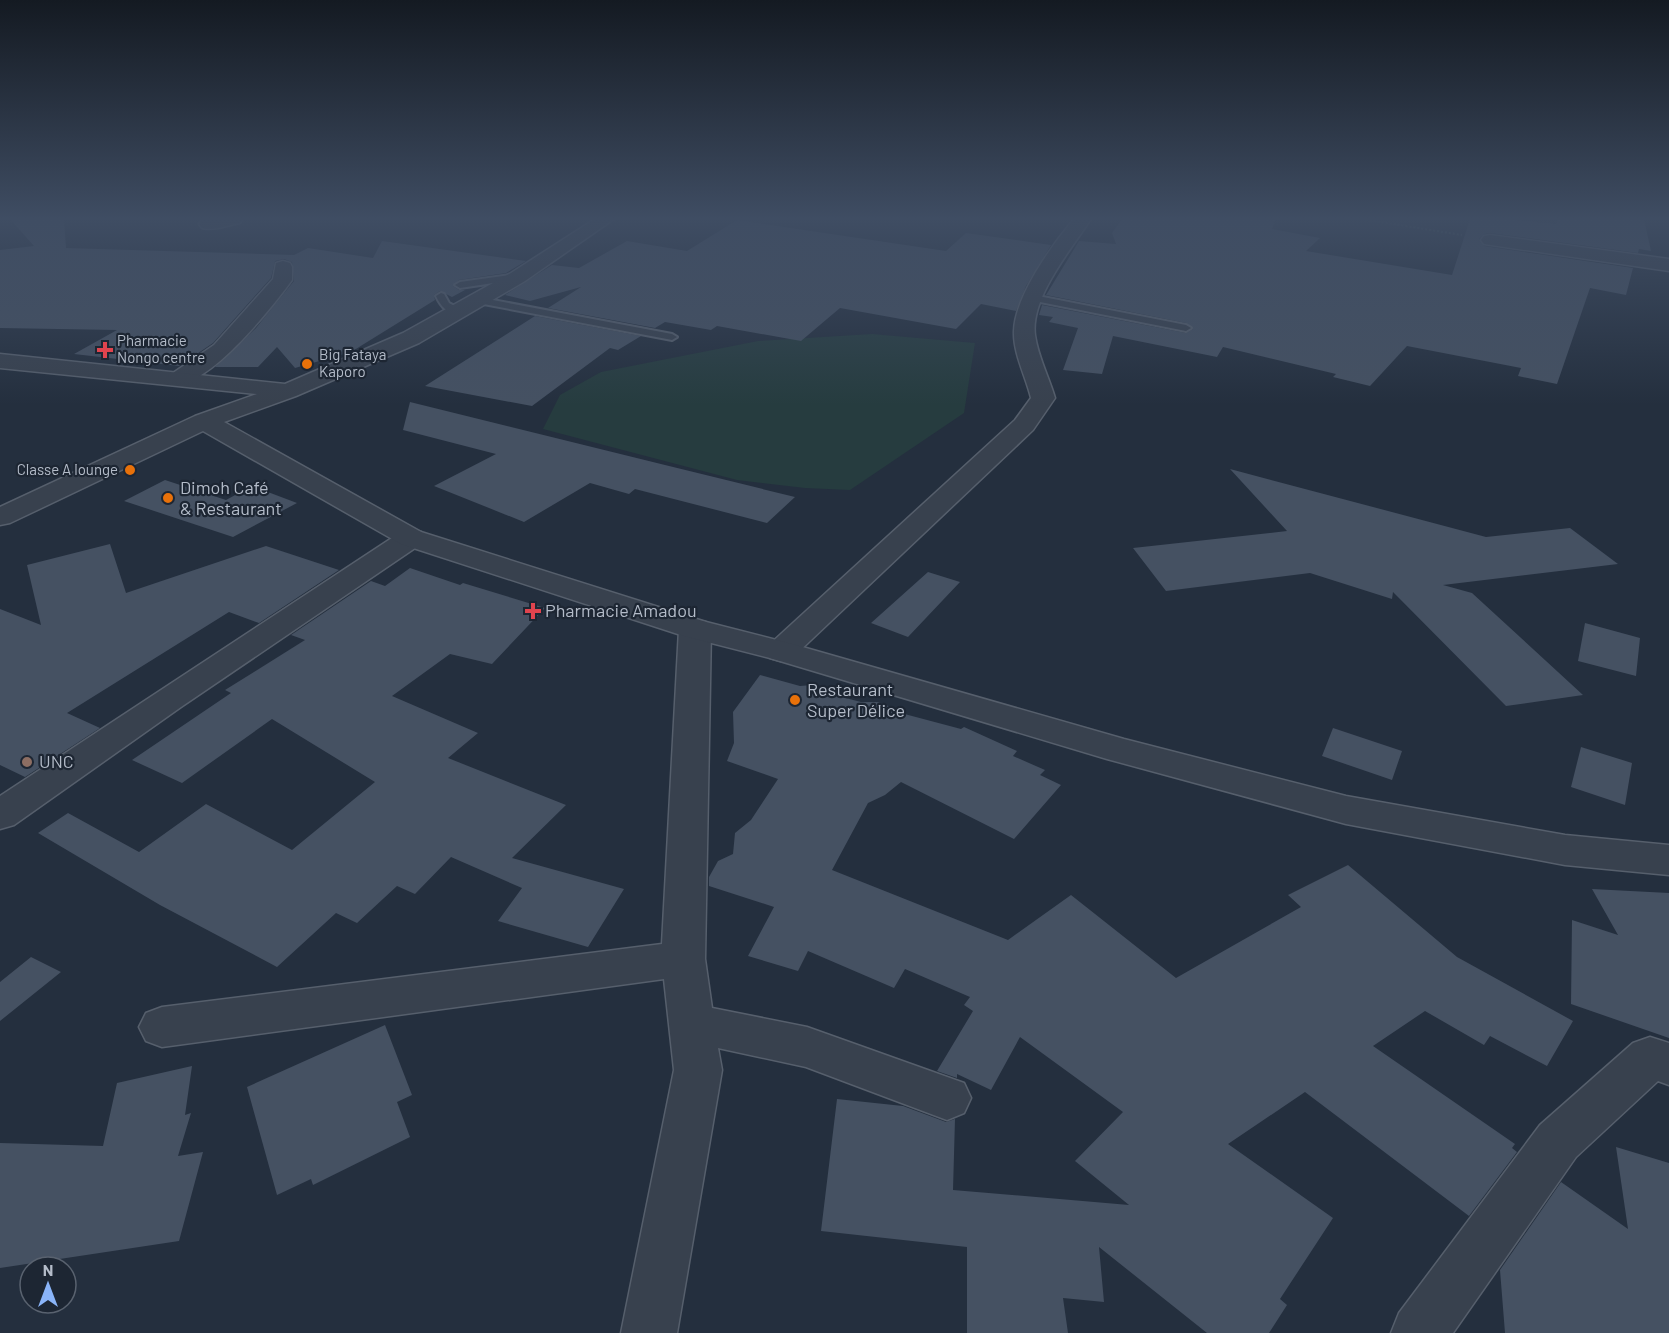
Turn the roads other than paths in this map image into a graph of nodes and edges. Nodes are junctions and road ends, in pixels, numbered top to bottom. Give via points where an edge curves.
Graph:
1 (281, 281) edge
2 (488, 281) edge
3 (511, 281) edge
4 (1042, 281) edge
5 (460, 285) dead end
6 (441, 296) dead end
7 (1033, 298) junction
8 (468, 306) junction
9 (1186, 328) dead end
10 (672, 337) dead end
11 (0, 361) edge
12 (181, 378) junction
13 (288, 391) junction
14 (204, 421) junction
15 (0, 517) edge
16 (411, 538) junction
17 (695, 630) junction
18 (781, 651) junction
19 (0, 815) edge
20 (1669, 860) edge
21 (683, 959) junction
22 (691, 1023) junction
23 (162, 1028) dead end
24 (1669, 1064) edge
25 (947, 1098) dead end
26 (649, 1333) edge
27 (1419, 1333) edge

1 - 12 street via 222,350
2 - 5 lane
3 - 8 street
4 - 7 street
6 - 8 lane via 445,304
7 - 9 lane
7 - 18 street via 1026,312 1024,333 1043,398 1024,425
8 - 10 lane
8 - 13 street via 411,338
11 - 12 street
12 - 13 street
13 - 14 street
14 - 15 street
14 - 16 street
16 - 17 street
16 - 19 street
17 - 18 street
17 - 21 street
18 - 20 street via 1120,750 1346,810 1565,850
21 - 22 street
21 - 23 street
22 - 25 street via 807,1047
22 - 26 street via 698,1070
24 - 27 street via 1650,1058 1558,1142

